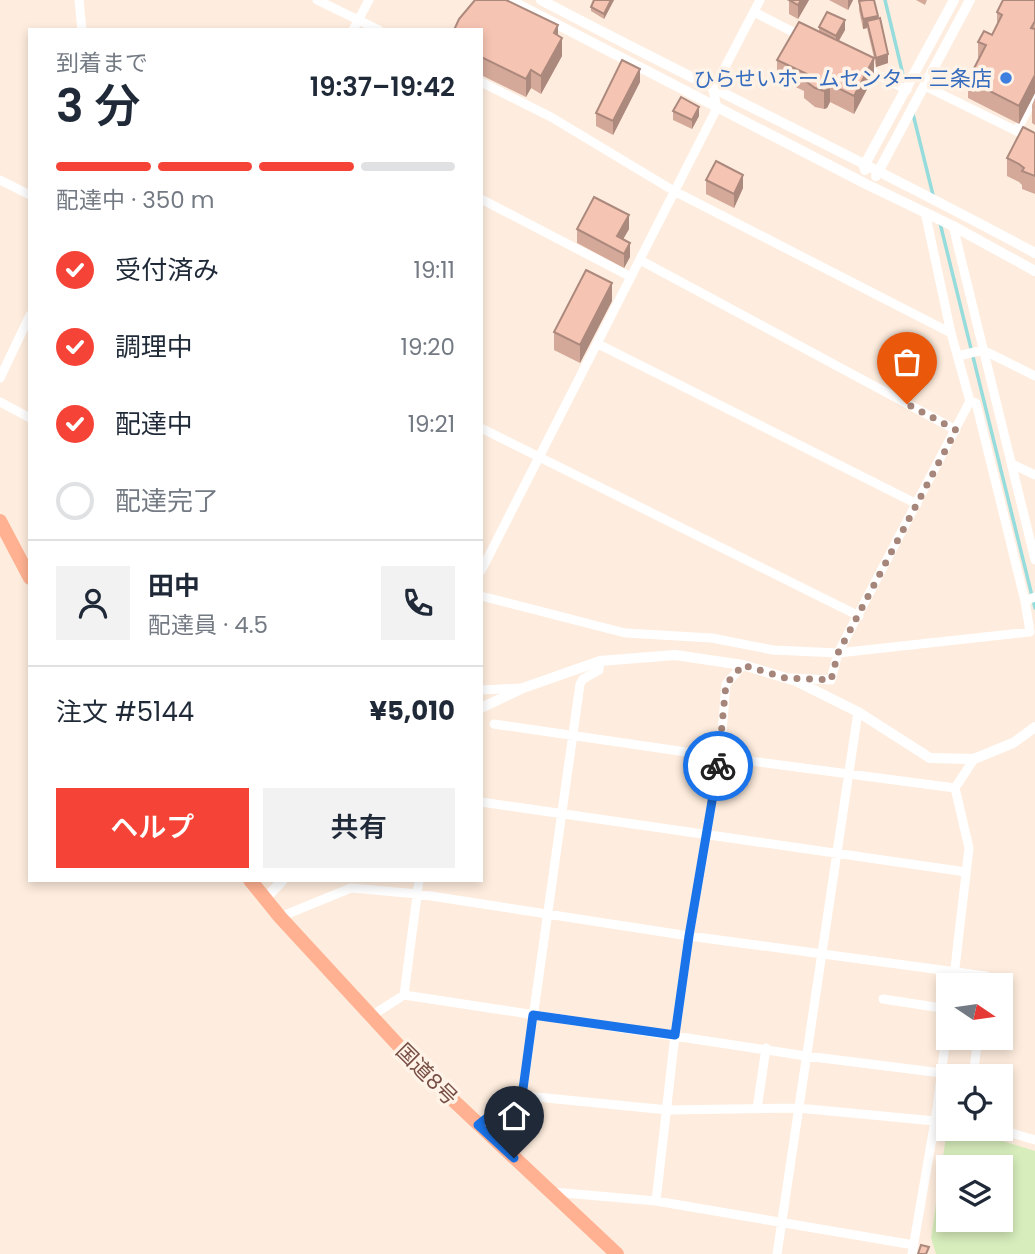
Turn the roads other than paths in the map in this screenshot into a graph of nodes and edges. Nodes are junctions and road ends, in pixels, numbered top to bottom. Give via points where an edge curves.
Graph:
1 (79, 0) edge
2 (317, 0) edge
3 (369, 0) edge
4 (510, 0) edge
5 (541, 0) edge
6 (760, 0) edge
7 (954, 0) edge
8 (971, 0) edge
9 (754, 12) junction
10 (358, 19) junction
11 (82, 28) edge
12 (354, 28) edge
13 (375, 28) edge
14 (815, 43) edge
15 (852, 62) edge
16 (483, 83) edge
17 (713, 90) junction
18 (923, 91) junction
19 (903, 92) junction
20 (1035, 96) edge
21 (717, 108) junction
22 (1017, 130) junction
23 (1035, 140) edge
24 (864, 166) junction
25 (879, 173) junction
26 (0, 180) edge
27 (866, 184) junction
28 (674, 191) junction
29 (28, 194) edge
30 (483, 200) edge
31 (925, 212) junction
32 (953, 226) junction
33 (1035, 253) edge
34 (640, 261) junction
35 (1035, 271) edge
36 (631, 277) junction
37 (28, 319) edge
38 (951, 333) junction
39 (598, 344) junction
40 (981, 350) junction
41 (961, 355) junction
42 (1035, 376) edge
43 (0, 378) edge
44 (970, 401) junction
45 (0, 402) edge
46 (28, 417) edge
47 (483, 429) edge
48 (956, 430) junction
49 (538, 458) junction
50 (1012, 464) junction
51 (1035, 475) edge
52 (917, 504) junction
53 (0, 520) edge
54 (1035, 560) edge
55 (483, 567) edge
56 (28, 574) edge
57 (483, 597) edge
58 (1029, 600) edge
59 (859, 616) junction
60 (838, 653) junction
61 (600, 661) junction
62 (743, 665) junction
63 (785, 678) junction
64 (523, 688) junction
65 (483, 690) edge
66 (483, 707) edge
67 (858, 712) junction
68 (494, 724) dead end
69 (1035, 727) edge
70 (572, 737) junction
71 (720, 757) junction
72 (974, 759) junction
73 (848, 774) junction
74 (955, 788) junction
75 (483, 802) edge
76 (562, 814) junction
77 (706, 835) junction
78 (836, 853) junction
79 (966, 872) junction
80 (252, 882) edge
81 (282, 882) edge
82 (419, 882) edge
83 (418, 894) junction
84 (265, 899) junction
85 (547, 913) junction
86 (280, 917) junction
87 (689, 936) junction
88 (821, 953) junction
89 (955, 971) junction
90 (967, 973) edge
91 (404, 995) junction
92 (883, 999) dead end
93 (936, 1007) edge
94 (533, 1015) junction
95 (370, 1016) junction
96 (675, 1035) junction
97 (766, 1048) junction
98 (806, 1056) junction
99 (936, 1072) edge
100 (516, 1095) junction
101 (798, 1108) junction
102 (757, 1109) junction
103 (667, 1110) junction
104 (936, 1115) edge
105 (935, 1121) junction
106 (478, 1125) junction
107 (1013, 1133) edge
108 (1035, 1140) edge
109 (551, 1191) junction
110 (656, 1201) junction
111 (782, 1222) junction
112 (913, 1249) edge
113 (617, 1254) edge
114 (777, 1254) edge

1 - 11 street
2 - 10 street
3 - 10 street
4 - 21 street
5 - 17 street
6 - 9 street
7 - 19 street
8 - 18 street
9 - 14 street
9 - 17 street
10 - 12 street
10 - 13 street
15 - 19 street
16 - 28 street via 551,117
17 - 21 street
17 - 24 street
18 - 22 street
18 - 25 street
19 - 24 street
20 - 22 street
21 - 27 street
21 - 28 street
22 - 23 street
24 - 25 street
24 - 27 street
25 - 27 street
25 - 33 street
26 - 29 street
27 - 31 street
28 - 34 street
28 - 38 street
30 - 36 street
31 - 32 street
31 - 38 street
32 - 35 street
32 - 40 street
34 - 36 street
34 - 48 street
36 - 39 street
37 - 43 street
38 - 41 street
39 - 49 street
39 - 52 street
40 - 41 street
40 - 42 street
40 - 50 street
41 - 44 street
44 - 48 street
44 - 58 street via 976,403
45 - 46 street
47 - 49 street
48 - 52 street
49 - 55 street
49 - 59 street
50 - 51 street
50 - 54 street
52 - 59 street
53 - 56 highway
57 - 60 street via 625,633
58 - 60 street via 1030,632
59 - 60 street
60 - 63 street via 831,680
61 - 62 street via 676,655
61 - 64 street
61 - 70 street via 599,670 580,684
62 - 63 street
62 - 71 street via 726,684
63 - 67 street
64 - 65 street
64 - 66 street
67 - 72 street via 930,758
67 - 73 street
68 - 70 street
69 - 72 street via 1013,743
70 - 71 street
70 - 76 street
71 - 73 street
71 - 77 street
72 - 74 street
73 - 74 street
73 - 78 street
74 - 79 street via 969,848
75 - 76 street
76 - 77 street
76 - 85 street
77 - 78 street
77 - 87 street
78 - 79 street
78 - 88 street
79 - 89 street
80 - 84 highway, 国道8号
81 - 84 street
82 - 83 street
83 - 85 street
83 - 86 street via 351,888
83 - 91 street
84 - 86 highway, 国道8号
85 - 87 street
85 - 94 street
86 - 95 highway, 国道8号
87 - 88 street
87 - 96 street
88 - 89 street
88 - 98 street
89 - 90 street
91 - 94 street
91 - 95 street
92 - 93 street
94 - 96 street
94 - 100 street via 523,1089
95 - 106 highway, 国道8号
96 - 97 street
96 - 103 street
97 - 98 street
97 - 102 street
98 - 99 street
98 - 101 street
100 - 103 street
100 - 106 street
101 - 102 street
101 - 105 street
101 - 111 street
102 - 103 street
103 - 110 street
104 - 105 street
105 - 112 street
106 - 109 highway, 国道8号
107 - 108 street
109 - 110 street
109 - 113 highway, 国道8号
110 - 111 street
111 - 112 street
111 - 114 street

